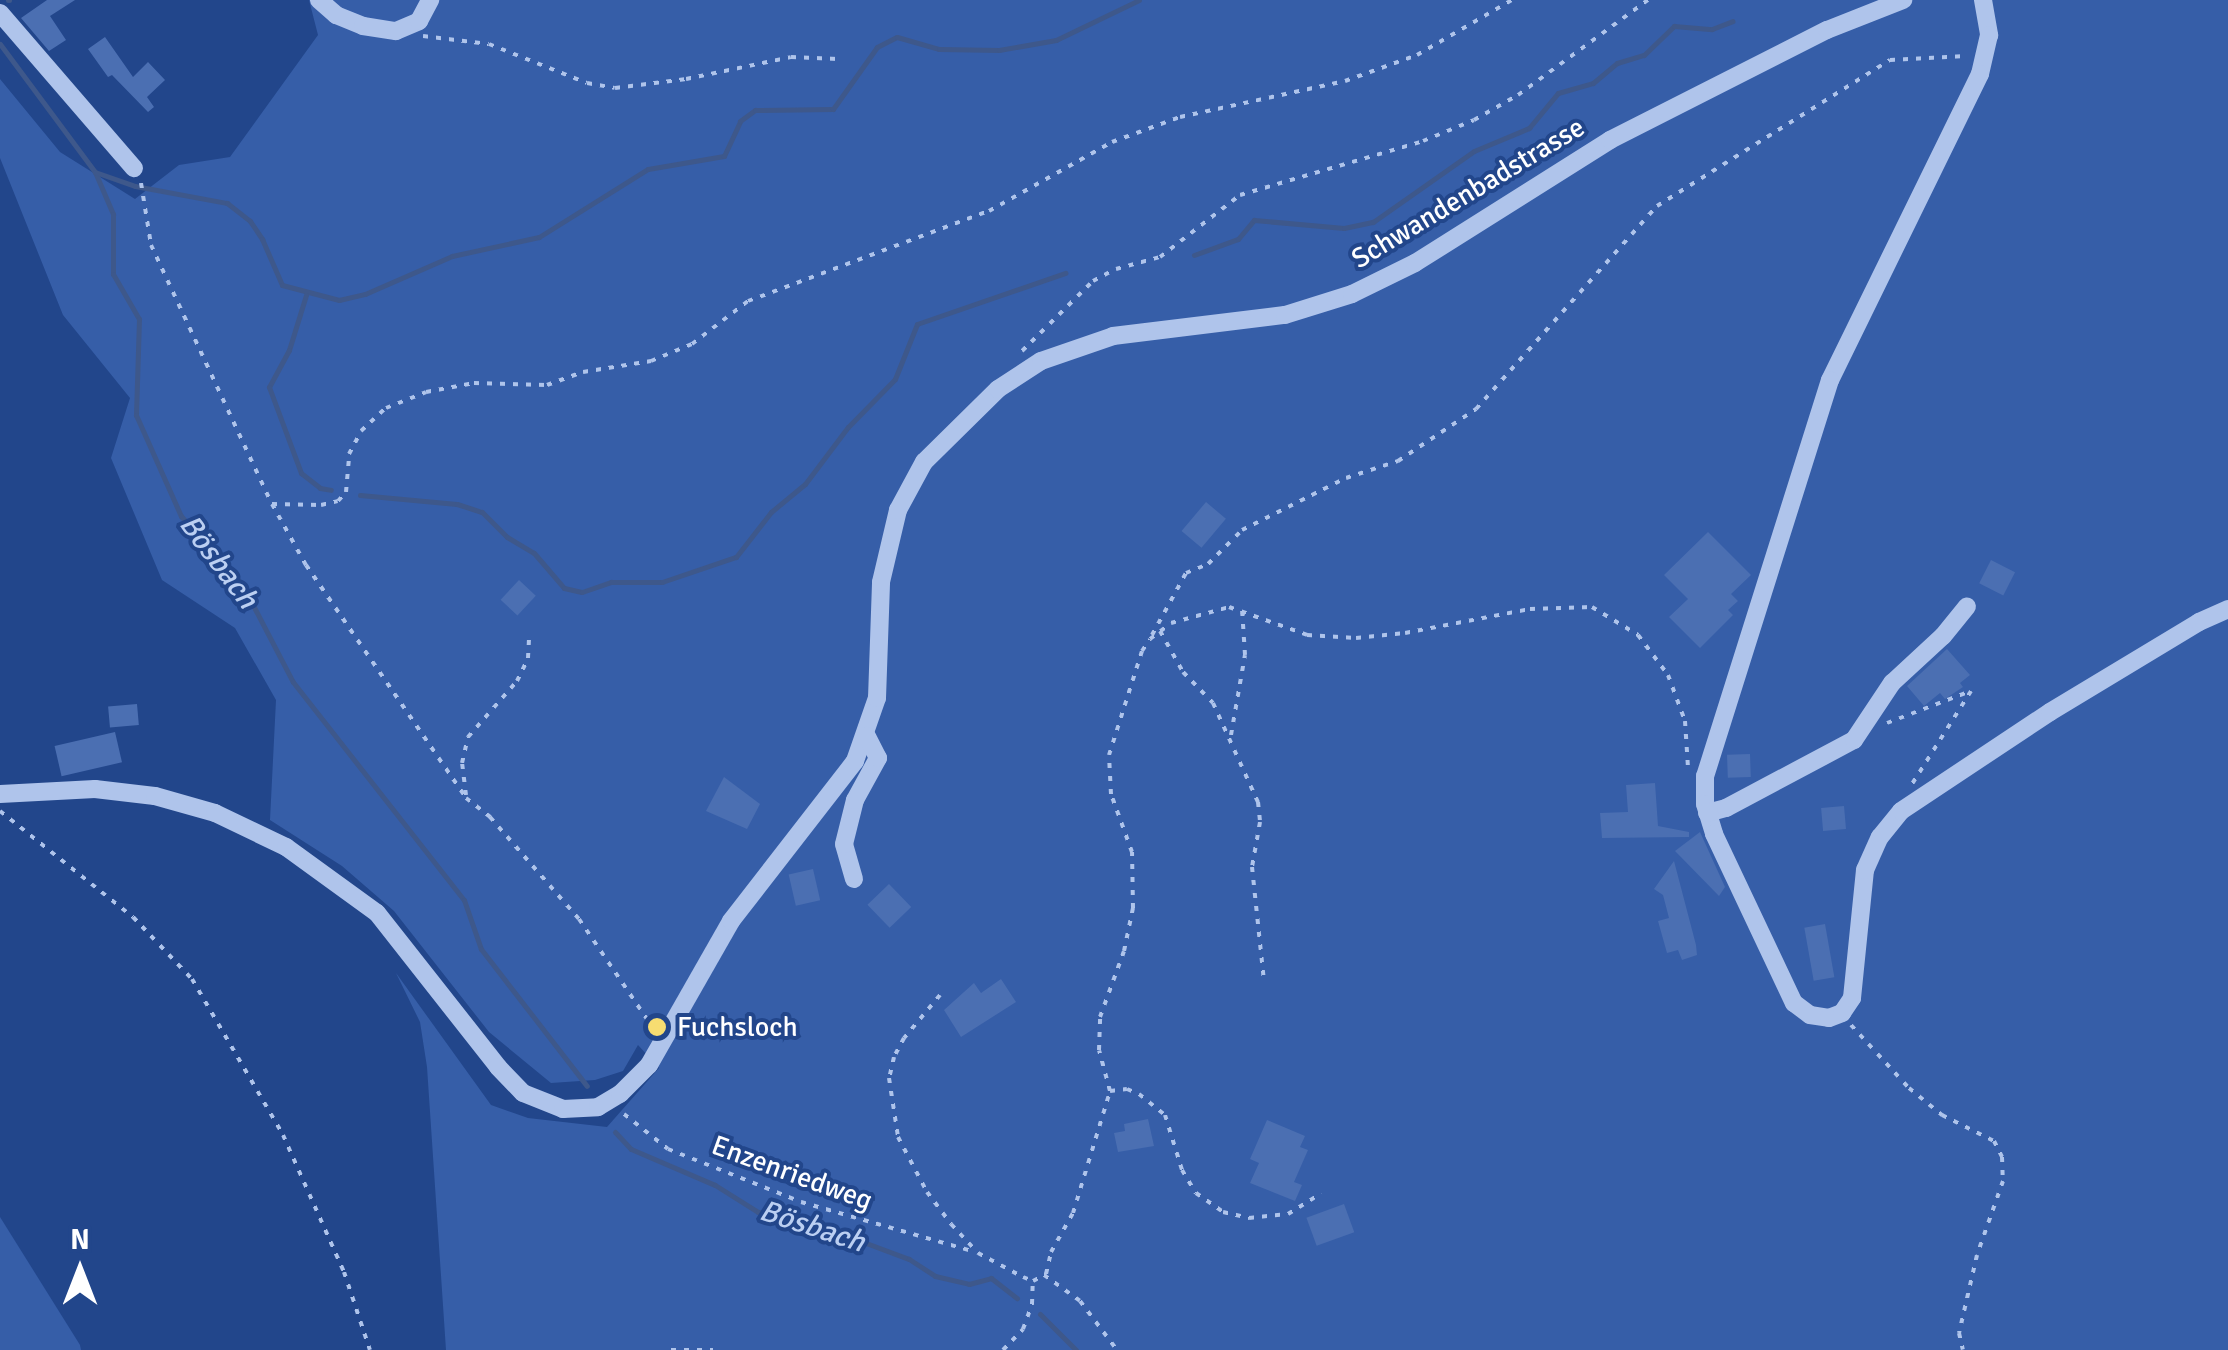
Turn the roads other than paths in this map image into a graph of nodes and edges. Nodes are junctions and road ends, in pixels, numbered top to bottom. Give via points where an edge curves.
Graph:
1 (318, 0) edge
2 (430, 0) edge
3 (1903, 0) edge
4 (1982, 0) edge
5 (0, 13) edge
6 (137, 176) road end
7 (1967, 606) dead end
8 (2228, 610) edge
9 (867, 736) junction
10 (0, 794) edge
11 (1707, 813) junction
12 (854, 879) dead end

1 - 2 street via 363,26 396,30 413,26
3 - 9 street, Schwandenbadstrasse via 1827,30 1627,130 1352,294 1285,315 1112,336 1015,376 924,462 898,510 882,582 878,686
4 - 11 street via 1990,35 1986,55 1830,380 1709,761
5 - 6 street
7 - 11 street via 1892,683 1861,733 1826,757
8 - 11 street via 2050,712 1901,811 1865,870 1854,987 1842,1013 1819,1018 1794,1002
9 - 10 street, Schwandenbadstrasse via 834,792 731,921 639,1078 588,1109 563,1109 523,1093 377,913 315,866 235,821 124,792
9 - 12 street via 878,758 855,800 844,844

